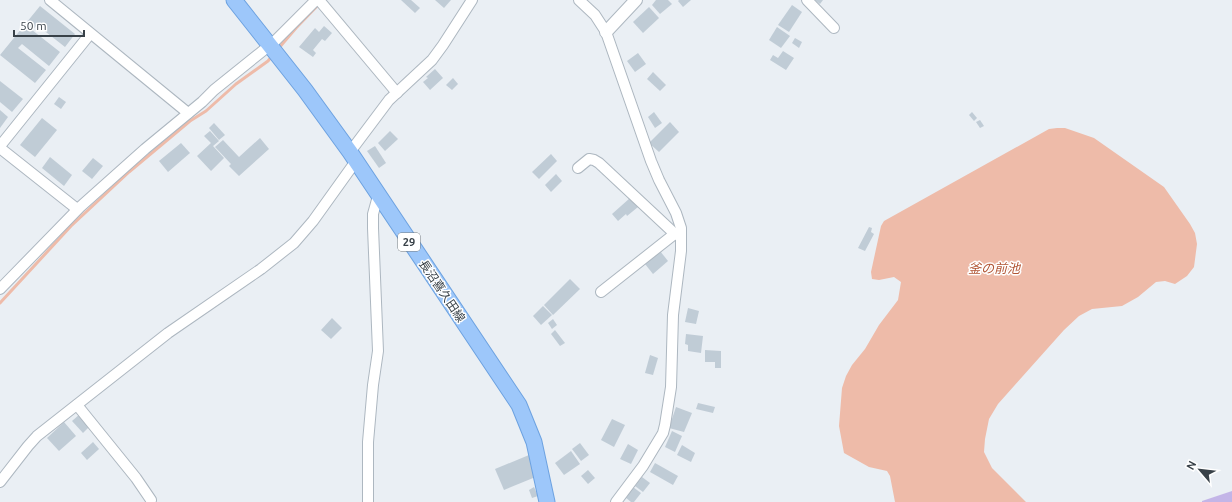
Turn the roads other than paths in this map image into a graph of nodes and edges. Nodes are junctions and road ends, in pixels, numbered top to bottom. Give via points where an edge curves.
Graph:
1 (50, 0) edge
2 (234, 0) edge
3 (318, 0) edge
4 (472, 0) edge
5 (579, 0) edge
6 (636, 0) edge
7 (807, 0) edge
8 (834, 28) dead end
9 (606, 32) junction
10 (90, 34) junction
11 (270, 45) junction
12 (397, 93) junction
13 (188, 114) junction
14 (0, 147) edge
15 (353, 157) junction
16 (578, 168) dead end
17 (378, 196) junction
18 (77, 209) junction
19 (678, 233) junction
20 (0, 288) edge
21 (601, 292) dead end
22 (77, 405) junction
23 (0, 482) edge
24 (151, 500) dead end
25 (368, 502) edge
26 (547, 502) edge
27 (616, 502) edge

1 - 10 street
2 - 11 main road, 長沼喜久田線 / 29
3 - 11 street
3 - 12 street
4 - 12 street via 432,60
5 - 9 street via 595,15
6 - 9 street
7 - 8 street
9 - 19 street via 651,161 676,213
10 - 13 street
10 - 14 street
11 - 13 street
11 - 15 main road, 長沼喜久田線 / 29
12 - 15 street via 384,106
13 - 18 street
14 - 18 street
15 - 17 main road, 長沼喜久田線 / 29
15 - 22 street via 314,221 294,243 168,334
16 - 19 street via 587,160 592,159 599,163
17 - 25 street via 373,228 378,351 368,442
17 - 26 main road, 長沼喜久田線 / 29 via 519,405 534,442
18 - 20 street
19 - 21 street
19 - 27 street via 681,251 673,315 671,387 665,425 655,447
22 - 23 street via 37,436
22 - 24 street

